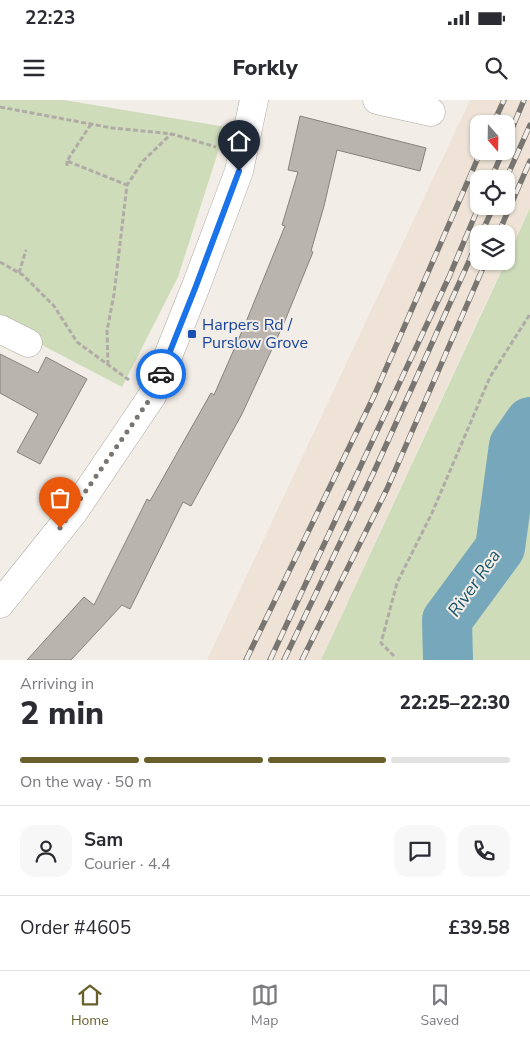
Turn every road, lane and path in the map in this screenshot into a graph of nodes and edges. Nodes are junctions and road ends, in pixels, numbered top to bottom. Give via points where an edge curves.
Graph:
1 (254, 100) edge
2 (377, 100) edge
3 (0, 107) edge
4 (431, 112) dead end
5 (91, 124) junction
6 (172, 134) junction
7 (67, 161) junction
8 (67, 167) dead end
9 (239, 171) junction
10 (126, 185) junction
11 (26, 250) dead end
12 (0, 262) edge
13 (20, 273) junction
14 (530, 314) edge
15 (0, 329) edge
16 (28, 343) dead end
17 (108, 365) junction
18 (152, 396) junction
19 (0, 604) edge
20 (394, 656) dead end

1 - 9 street
2 - 4 street
3 - 5 path
5 - 6 path
5 - 7 path
6 - 9 path via 215,145
6 - 10 path via 143,161
7 - 8 path
7 - 10 path
9 - 18 street
10 - 17 path via 107,331
11 - 13 path
12 - 13 path
13 - 17 path via 54,306 78,342
14 - 20 path via 490,377 432,513 397,583 381,643
15 - 16 street
17 - 18 path
18 - 19 street via 72,514

